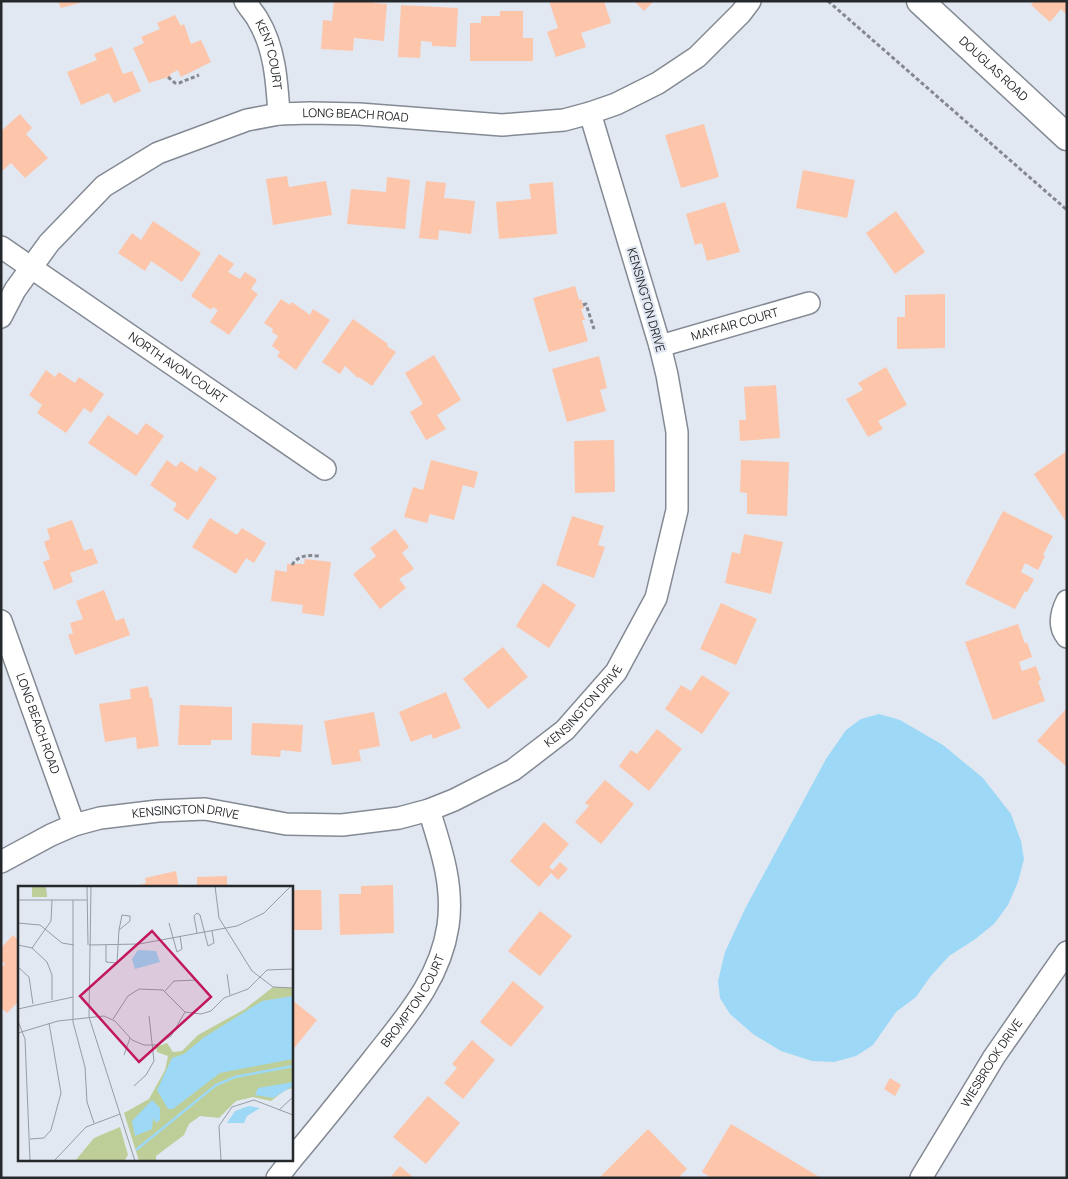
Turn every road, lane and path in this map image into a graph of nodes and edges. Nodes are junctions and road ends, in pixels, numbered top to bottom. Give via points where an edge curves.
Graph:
1 (245, 1) edge
2 (750, 1) edge
3 (828, 1) edge
4 (920, 1) edge
5 (199, 75) dead end
6 (168, 77) dead end
7 (590, 113) junction
8 (279, 114) junction
9 (1067, 137) edge
10 (1067, 210) edge
11 (1, 246) edge
12 (31, 268) junction
13 (809, 303) dead end
14 (583, 305) dead end
15 (1, 317) edge
16 (594, 329) dead end
17 (660, 346) junction
18 (325, 469) dead end
19 (319, 556) dead end
20 (292, 565) dead end
21 (1067, 601) edge
22 (1, 621) edge
23 (1067, 637) edge
24 (429, 810) junction
25 (74, 825) junction
26 (1, 862) edge
27 (1067, 952) edge
28 (292, 1159) edge
29 (289, 1162) edge
30 (276, 1178) edge
31 (920, 1178) edge

1 - 8 street, KENT COURT via 259,22 272,54
2 - 7 street, LONG BEACH ROAD via 697,57 658,83
3 - 10 path
4 - 9 street, DOUGLAS ROAD
5 - 6 path via 179,83
7 - 8 street, LONG BEACH ROAD via 564,120 502,125 358,114
7 - 17 street, KENSINGTON DRIVE
8 - 12 street, LONG BEACH ROAD via 247,120 158,152 104,186 49,243
11 - 12 street, NORTH AVON COURT
12 - 15 street, LONG BEACH ROAD
12 - 18 street, NORTH AVON COURT
13 - 17 street, MAYFAIR COURT
14 - 16 path via 586,304
17 - 24 street, KENSINGTON DRIVE via 677,432 678,510 656,598 616,672 566,730 513,770
19 - 20 path via 305,555
21 - 23 street via 1062,609 1061,622
22 - 25 street, LONG BEACH ROAD
24 - 25 street, KENSINGTON DRIVE via 399,818 342,825 286,824 205,809 100,818
24 - 28 street, BROMPTON COURT via 449,877 449,924 435,973 414,1006
25 - 26 street, KENSINGTON DRIVE
27 - 31 street, WIESBROOK DRIVE via 994,1057
29 - 30 street, BROMPTON COURT

